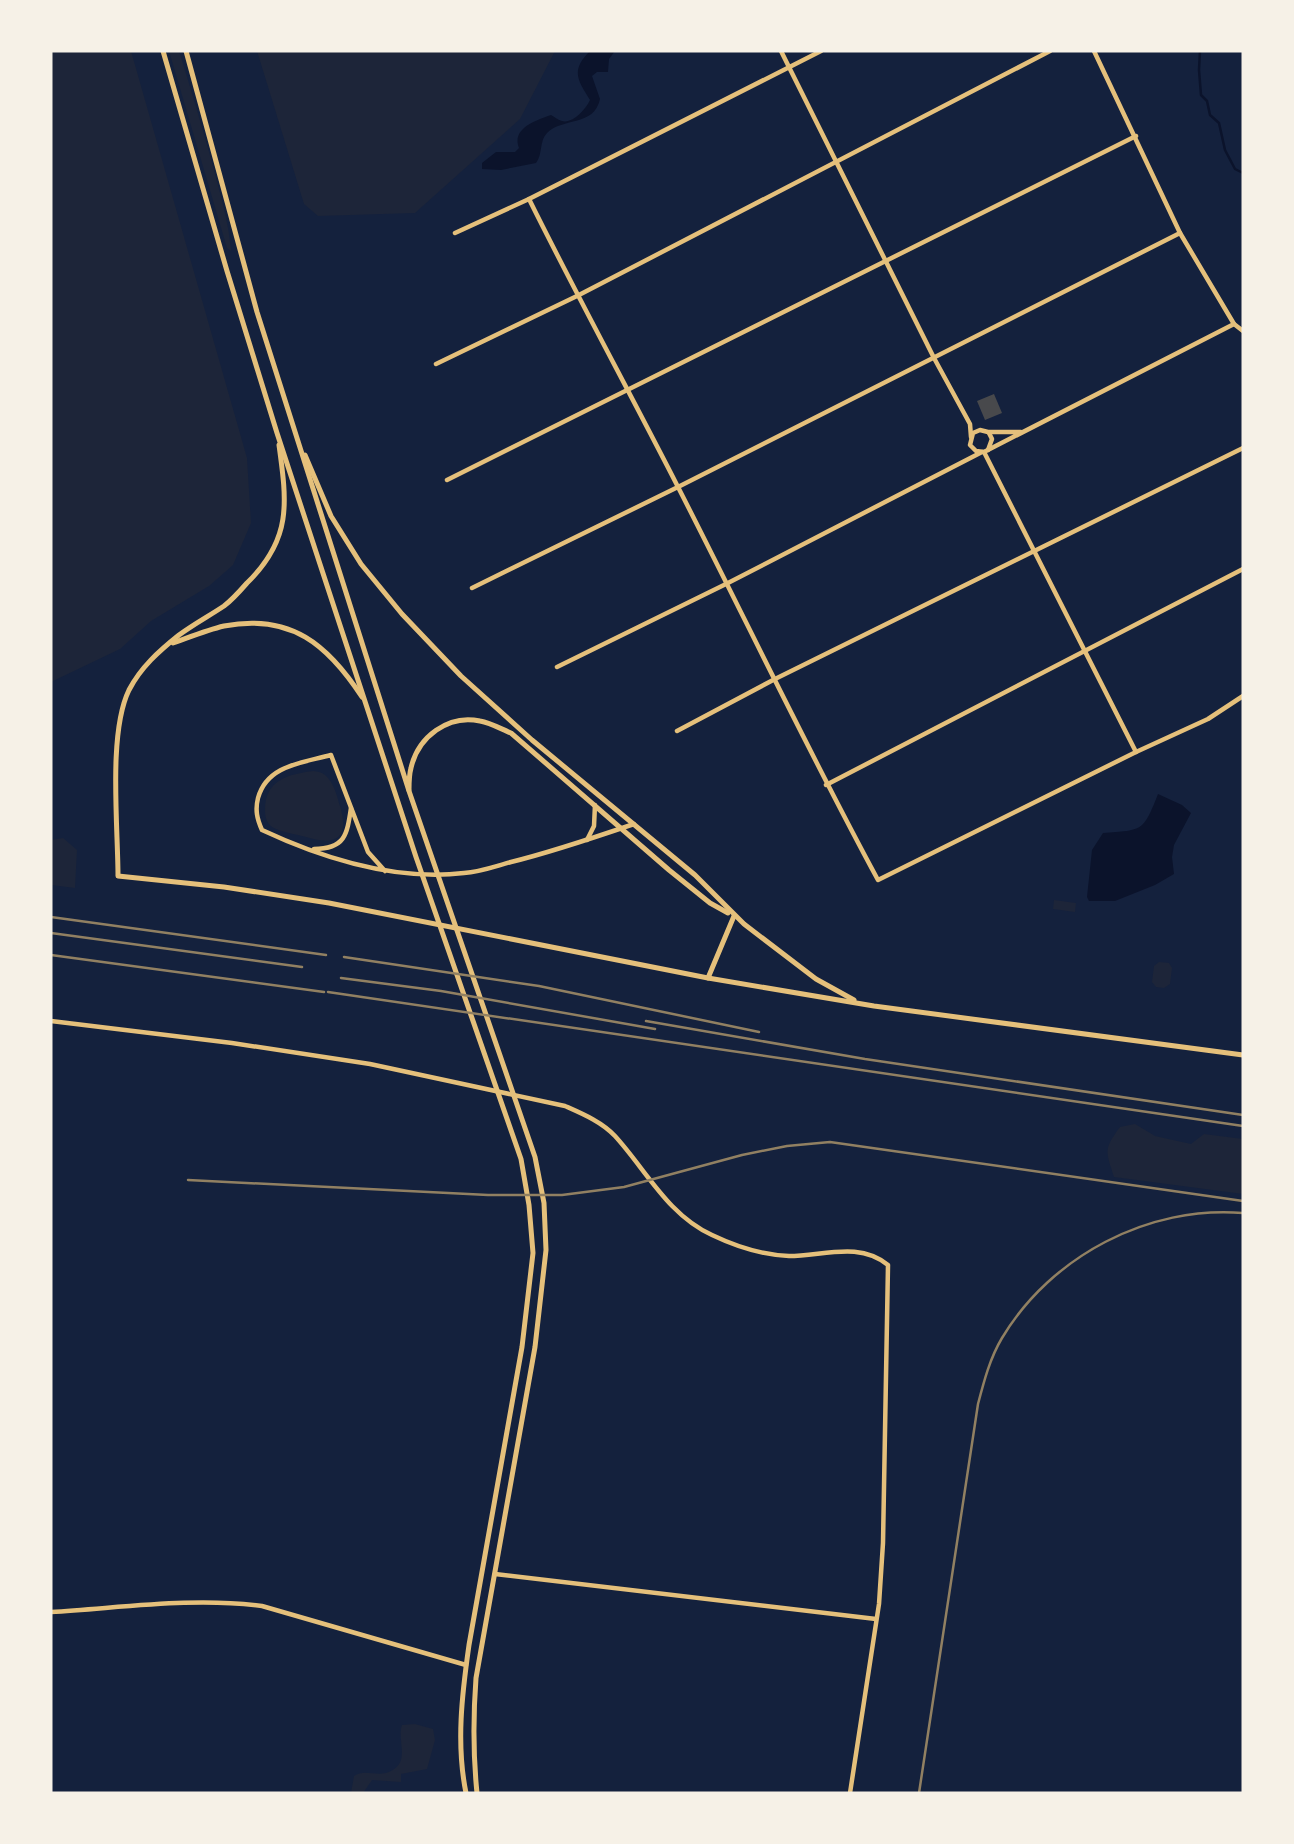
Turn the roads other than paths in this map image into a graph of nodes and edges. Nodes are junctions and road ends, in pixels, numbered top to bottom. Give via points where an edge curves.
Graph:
1 (163, 51) edge
2 (186, 51) edge
3 (781, 51) edge
4 (821, 51) edge
5 (1050, 51) edge
6 (1094, 51) edge
7 (789, 67) junction
8 (1136, 136) junction
9 (836, 163) junction
10 (529, 200) junction
11 (455, 233) dead end
12 (1180, 233) junction
13 (886, 260) junction
14 (577, 296) junction
15 (1234, 324) junction
16 (1243, 331) edge
17 (934, 358) junction
18 (436, 364) dead end
19 (627, 389) junction
20 (970, 424) junction
21 (294, 429) junction
22 (980, 430) junction
23 (988, 432) junction
24 (1021, 432) junction
25 (277, 433) junction
26 (971, 437) junction
27 (972, 448) junction
28 (1243, 448) edge
29 (984, 451) junction
30 (965, 460) junction
31 (447, 480) dead end
32 (678, 487) junction
33 (1034, 552) junction
34 (1243, 569) edge
35 (726, 584) junction
36 (472, 588) dead end
37 (167, 645) junction
38 (1084, 652) junction
39 (557, 667) dead end
40 (775, 679) junction
41 (1243, 696) edge
42 (366, 703) junction
43 (677, 731) dead end
44 (1136, 752) junction
45 (826, 785) junction
46 (409, 791) junction
47 (595, 805) junction
48 (351, 807) junction
49 (634, 824) junction
50 (622, 828) junction
51 (587, 840) junction
52 (309, 849) junction
53 (385, 871) junction
54 (734, 916) junction
55 (708, 978) junction
56 (874, 1006) junction
57 (51, 1021) edge
58 (1243, 1055) edge
59 (495, 1574) junction
60 (51, 1612) edge
61 (877, 1619) junction
62 (466, 1665) junction
63 (466, 1793) edge
64 (477, 1793) edge
65 (850, 1793) edge

1 - 25 main road
2 - 21 main road
3 - 7 street
4 - 7 street
5 - 9 street
6 - 8 street
7 - 9 street
7 - 10 street
8 - 12 street
8 - 13 street
9 - 13 street
9 - 14 street
10 - 11 street
10 - 14 street
12 - 15 street
12 - 17 street
13 - 17 street
13 - 19 street
14 - 18 street
14 - 19 street
15 - 16 street
15 - 24 street
17 - 20 street
17 - 32 street
19 - 31 street
19 - 32 street
20 - 22 street
20 - 26 street
21 - 46 main road
21 - 49 main road via 331,516 361,564 402,614 461,676
22 - 23 street
22 - 26 street
23 - 24 street
23 - 29 street via 992,443
24 - 29 street
25 - 37 main road via 286,493 276,545 264,566 225,605
25 - 42 main road
26 - 27 street
27 - 29 street
27 - 30 street
28 - 33 street
29 - 30 street
29 - 33 street
30 - 35 street
32 - 35 street
32 - 36 street
33 - 38 street
33 - 40 street
34 - 38 street
35 - 39 street
35 - 40 street
37 - 42 main road via 222,626 273,625 326,650 344,668
37 - 55 main road via 135,679 122,711 118,876 224,887 373,911
38 - 44 street
38 - 45 street
40 - 43 street
40 - 45 street
41 - 44 street via 1215,715
42 - 62 main road via 521,1159 529,1205 533,1253 522,1347
44 - 45 street via 878,880
46 - 47 main road via 411,768 429,735 444,724 474,720 511,733
46 - 59 main road via 535,1157 544,1203 546,1250 535,1346
47 - 50 main road
47 - 51 street via 594,826
48 - 52 street via 340,843
48 - 52 street via 331,755 266,779 256,806 262,830
48 - 53 street via 368,852
49 - 50 street
49 - 54 main road via 695,875
50 - 51 street
50 - 54 main road via 710,903
51 - 53 street via 468,873
52 - 53 street
54 - 55 main road
54 - 56 main road via 827,986
55 - 56 main road
56 - 58 main road
57 - 61 street via 356,1062 565,1105 614,1135 658,1192 709,1234 765,1253 862,1252 879,1258 888,1265 883,1543
59 - 61 street
59 - 64 main road via 472,1722
60 - 62 street via 230,1602 300,1616
61 - 65 street
62 - 63 main road via 461,1722

